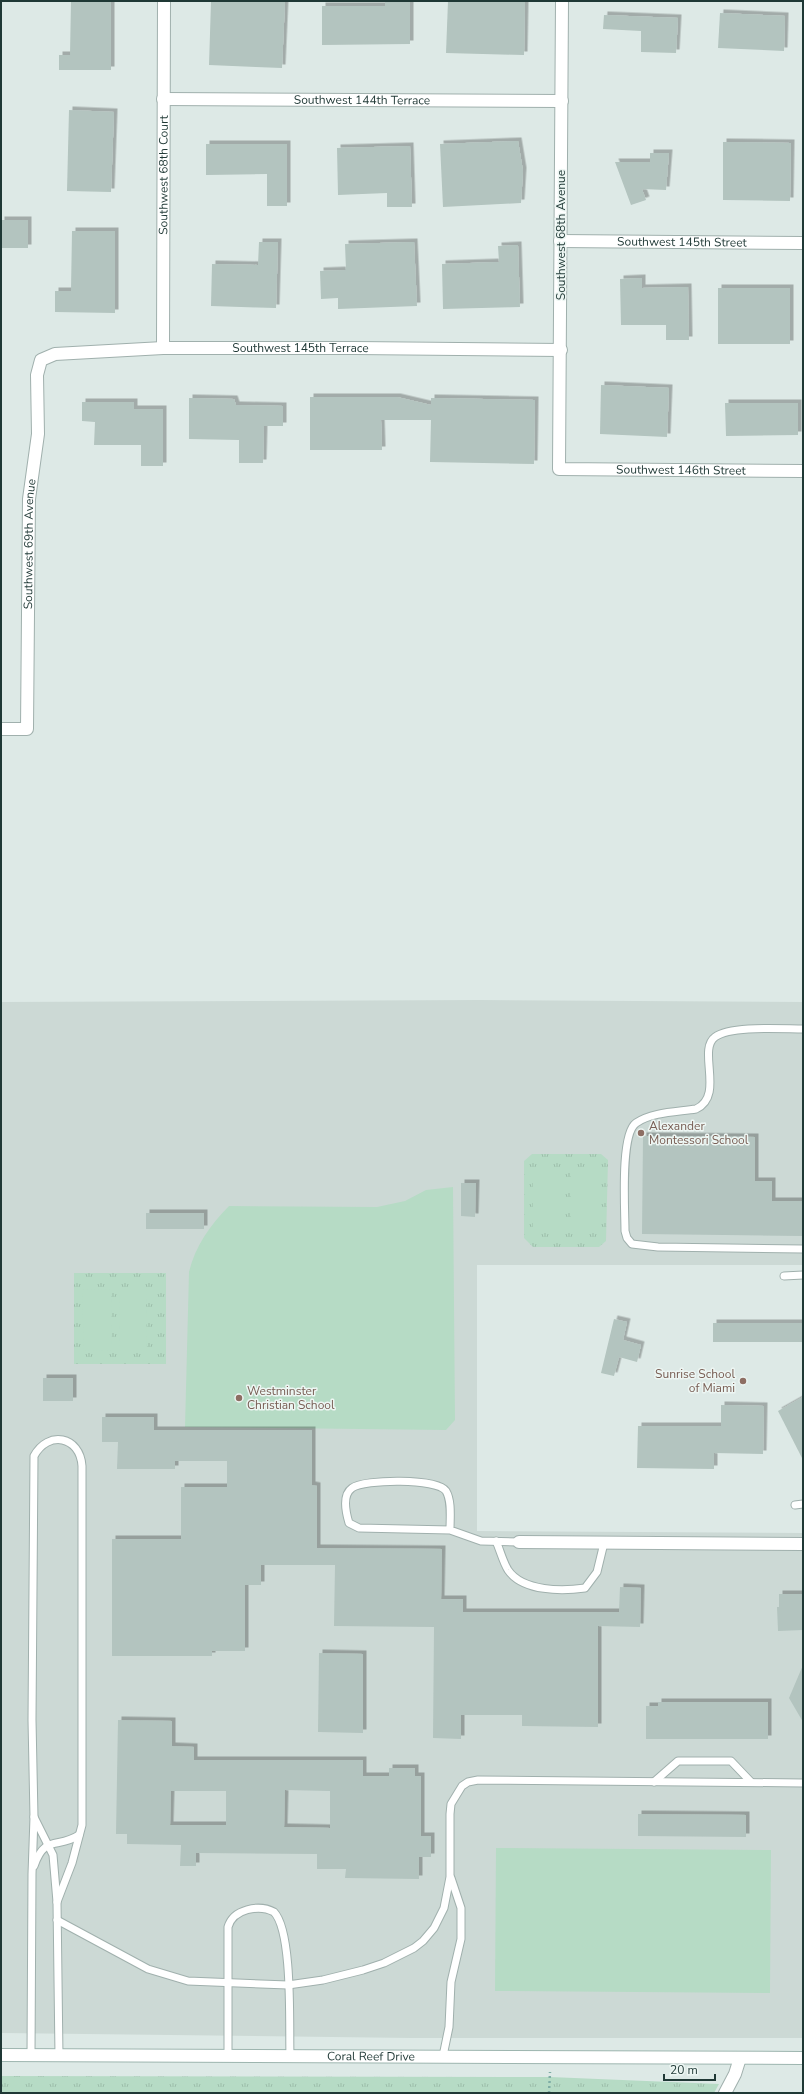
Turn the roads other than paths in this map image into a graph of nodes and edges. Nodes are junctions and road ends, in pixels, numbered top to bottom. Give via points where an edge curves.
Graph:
1 (164, 1) edge
2 (562, 1) edge
3 (163, 99) junction
4 (562, 101) junction
5 (560, 241) junction
6 (803, 242) edge
7 (163, 348) junction
8 (561, 350) junction
9 (41, 360) joint
10 (559, 469) joint
11 (803, 471) edge
12 (1, 729) edge
13 (803, 1029) edge
14 (803, 1249) edge
15 (803, 1275) edge
16 (784, 1276) dead end
17 (450, 1530) junction
18 (496, 1541) junction
19 (519, 1542) joint
20 (604, 1543) junction
21 (803, 1544) edge
22 (654, 1782) junction
23 (751, 1782) junction
24 (803, 1783) edge
25 (34, 1817) junction
26 (80, 1835) junction
27 (48, 1844) junction
28 (32, 1874) junction
29 (450, 1877) junction
30 (57, 1902) junction
31 (57, 1920) junction
32 (228, 1983) junction
33 (288, 1985) junction
34 (1, 2055) edge
35 (31, 2055) junction
36 (59, 2056) junction
37 (228, 2056) junction
38 (290, 2056) junction
39 (443, 2056) junction
40 (740, 2058) junction
41 (803, 2058) edge
42 (725, 2093) edge

1 - 3 street, Southwest 68th Court
2 - 4 street, Southwest 68th Avenue
3 - 4 street, Southwest 144th Terrace
3 - 7 street, Southwest 68th Court
4 - 5 street, Southwest 68th Avenue
5 - 6 street, Southwest 145th Street
5 - 8 street, Southwest 68th Avenue
7 - 8 street, Southwest 145th Terrace
7 - 9 street, Southwest 145th Terrace via 55,354
8 - 10 street, Southwest 68th Avenue
9 - 12 street, Southwest 69th Avenue via 37,375 38,434 29,498 27,729
10 - 11 street, Southwest 146th Street
13 - 14 lane via 745,1029 721,1033 709,1044 710,1086 701,1106 636,1123 630,1129 625,1145 625,1231 632,1244 658,1247
15 - 16 lane
17 - 17 lane via 449,1498 439,1485 427,1482 361,1483 351,1488 347,1495 348,1523 359,1528
17 - 18 lane via 481,1541
18 - 19 lane
18 - 20 lane via 509,1571 522,1581 545,1589 568,1590 585,1588 597,1572
19 - 20 street
20 - 21 street
22 - 23 lane
22 - 23 lane via 678,1761 731,1761
22 - 29 lane via 468,1782 457,1792 450,1809
23 - 24 lane
25 - 26 lane via 34,1456 44,1444 61,1440 69,1442 77,1449 82,1466
25 - 27 lane
25 - 28 lane
26 - 27 lane
26 - 30 lane
27 - 28 lane via 38,1854
27 - 30 lane via 53,1856
28 - 35 lane
29 - 33 lane via 440,1918 423,1941 414,1948 384,1962 342,1976
29 - 39 lane via 461,1908 461,1939 451,1982 449,2027
30 - 31 lane
31 - 32 lane via 148,1969 188,1981
31 - 36 lane
32 - 33 lane
32 - 33 lane via 229,1924 234,1916 242,1911 264,1909 274,1912 282,1924
32 - 37 lane
33 - 38 lane
34 - 35 street, Coral Reef Drive
35 - 36 street, Coral Reef Drive
36 - 37 street, Coral Reef Drive
37 - 38 street, Coral Reef Drive
38 - 39 street, Coral Reef Drive
39 - 40 street, Coral Reef Drive
40 - 41 street, Coral Reef Drive
40 - 42 street

